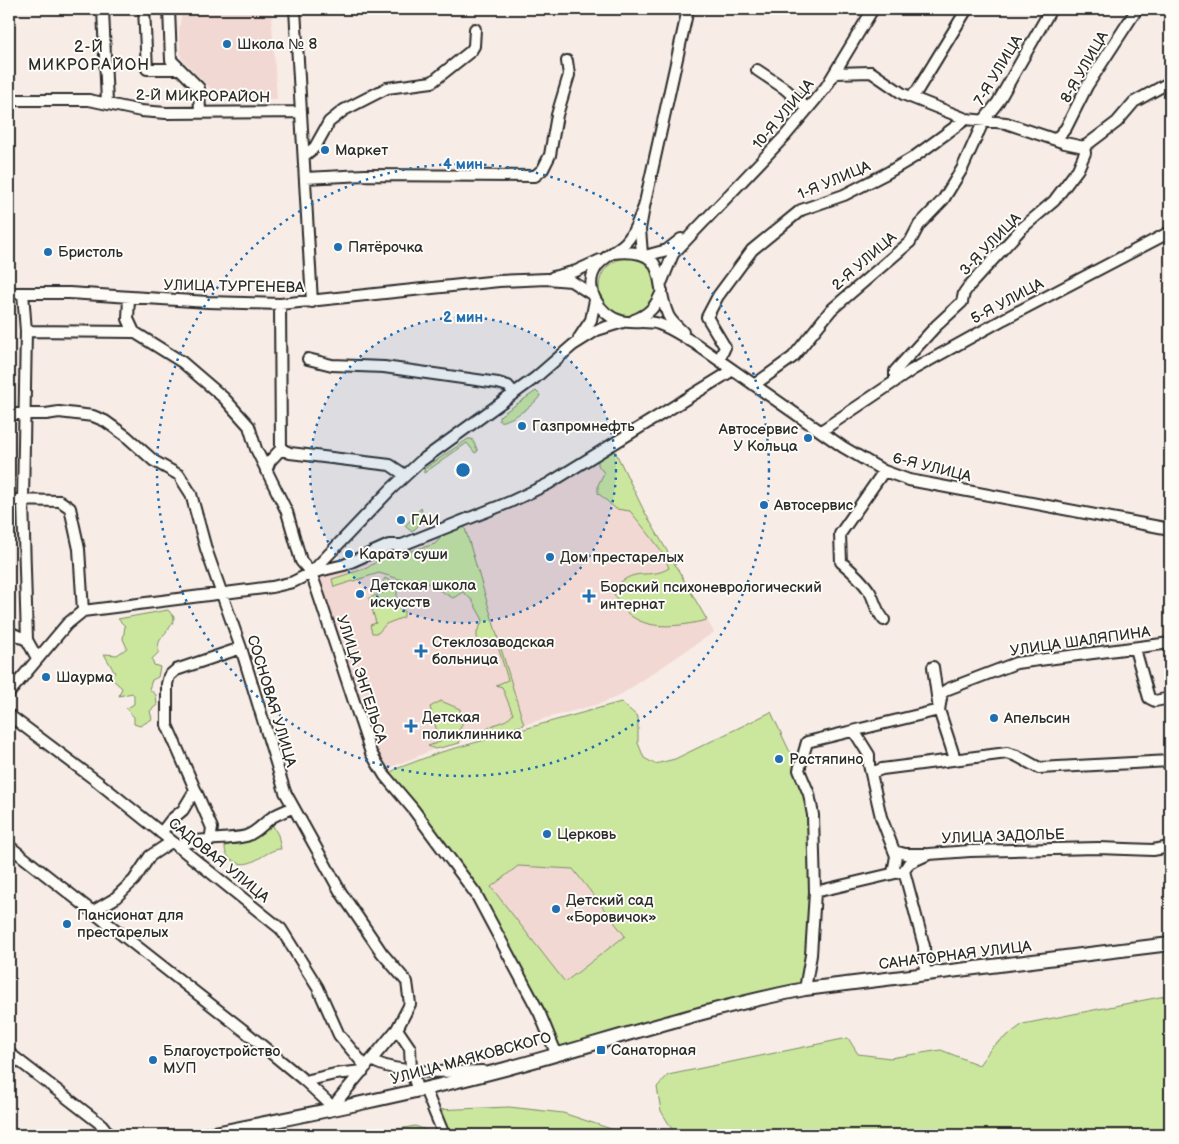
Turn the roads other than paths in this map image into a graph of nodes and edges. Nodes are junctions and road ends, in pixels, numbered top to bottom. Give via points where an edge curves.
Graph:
1 (103, 9) edge
2 (144, 9) edge
3 (169, 9) edge
4 (295, 9) edge
5 (688, 9) edge
6 (873, 9) edge
7 (967, 9) edge
8 (1051, 9) edge
9 (1137, 9) edge
10 (476, 29) dead end
11 (567, 61) dead end
12 (180, 69) junction
13 (757, 70) dead end
14 (835, 74) junction
15 (1170, 82) edge
16 (911, 96) junction
17 (9, 100) edge
18 (107, 103) junction
19 (808, 109) junction
20 (200, 112) junction
21 (300, 112) junction
22 (966, 119) junction
23 (984, 120) junction
24 (1056, 139) junction
25 (1084, 147) junction
26 (304, 156) junction
27 (305, 178) junction
28 (644, 207) junction
29 (699, 225) junction
30 (1170, 232) edge
31 (644, 255) junction
32 (609, 256) junction
33 (547, 279) junction
34 (662, 286) junction
35 (9, 293) edge
36 (23, 293) junction
37 (129, 298) junction
38 (594, 298) junction
39 (312, 302) junction
40 (280, 304) junction
41 (628, 321) junction
42 (26, 331) junction
43 (134, 332) junction
44 (693, 342) junction
45 (573, 345) junction
46 (308, 359) dead end
47 (719, 360) junction
48 (733, 370) junction
49 (895, 381) junction
50 (754, 384) junction
51 (514, 393) junction
52 (9, 414) edge
53 (25, 414) junction
54 (821, 431) junction
55 (281, 449) junction
56 (266, 471) junction
57 (884, 471) junction
58 (405, 475) junction
59 (9, 500) edge
60 (22, 500) junction
61 (1170, 529) edge
62 (311, 573) junction
63 (221, 594) junction
64 (83, 611) junction
65 (884, 620) dead end
66 (9, 632) edge
67 (27, 640) junction
68 (1170, 643) edge
69 (241, 648) junction
70 (1135, 649) junction
71 (37, 658) junction
72 (934, 667) dead end
73 (9, 693) edge
74 (1170, 698) edge
75 (939, 710) junction
76 (9, 715) edge
77 (854, 731) junction
78 (955, 759) junction
79 (1170, 761) edge
80 (871, 773) junction
81 (195, 790) junction
82 (292, 808) junction
83 (161, 833) junction
84 (210, 841) junction
85 (174, 844) junction
86 (1170, 847) edge
87 (12, 849) edge
88 (894, 851) junction
89 (929, 854) junction
90 (9, 860) edge
91 (904, 870) junction
92 (893, 873) junction
93 (815, 892) junction
94 (92, 912) junction
95 (1170, 944) edge
96 (924, 975) junction
97 (805, 989) junction
98 (744, 1002) joint
99 (397, 1029) junction
100 (556, 1053) junction
101 (9, 1054) edge
102 (367, 1066) junction
103 (411, 1070) junction
104 (495, 1071) junction
105 (305, 1080) junction
106 (422, 1090) junction
107 (334, 1108) junction
108 (110, 1135) edge
109 (205, 1135) edge
110 (444, 1135) edge

1 - 18 street
2 - 12 street via 147,69
3 - 12 street via 170,56
4 - 21 street
5 - 28 street
6 - 14 street, 10-Я УЛИЦА
7 - 16 street via 922,84
8 - 23 street, 7-Я УЛИЦА via 998,102
9 - 24 street, 8-Я УЛИЦА via 1086,86 1066,128
10 - 26 street via 472,51 437,79 427,84 387,88 344,110 329,122 315,148
11 - 27 street via 569,74 550,155 535,176
12 - 20 street via 199,88
13 - 19 street
14 - 16 street via 871,72
14 - 19 street, 10-Я УЛИЦА
15 - 25 street via 1134,102 1117,122
16 - 22 street
17 - 18 street, 2-Й МИКРОРАЙОН
18 - 20 street, 2-Й МИКРОРАЙОН via 141,111
19 - 29 street, 10-Я УЛИЦА
20 - 21 street, 2-Й МИКРОРАЙОН
21 - 26 street
22 - 23 street
22 - 47 street, 1-Я УЛИЦА via 887,173 844,195 801,210 752,250 718,296 707,317 725,347
23 - 24 street via 1006,123
23 - 50 street, 2-Я УЛИЦА via 943,200 920,225 910,242 836,305 782,366
24 - 25 street
25 - 49 street, 3-Я УЛИЦА via 1085,153 1078,169 1054,201 1021,229 975,280 964,293 962,302 895,371
26 - 27 street
27 - 39 street
28 - 31 street via 640,229
28 - 32 street via 628,241
29 - 31 street, 10-Я УЛИЦА via 667,250
29 - 34 street, 10-Я УЛИЦА via 674,254
30 - 49 street, 5-Я УЛИЦА via 1004,318
31 - 32 street via 630,252
31 - 34 street via 658,271
32 - 33 street, УЛИЦА ТУРГЕНЕВА via 576,271
32 - 38 street via 596,268 593,276
33 - 38 street, УЛИЦА ТУРГЕНЕВА via 571,281
33 - 39 street, УЛИЦА ТУРГЕНЕВА via 476,283
34 - 41 street via 656,305 646,315
34 - 44 street via 668,315
35 - 36 street, УЛИЦА ТУРГЕНЕВА
36 - 37 street, УЛИЦА ТУРГЕНЕВА
36 - 42 street
37 - 40 street, УЛИЦА ТУРГЕНЕВА
37 - 43 street via 128,319
38 - 41 street via 602,311
38 - 45 street via 591,320
39 - 40 street, УЛИЦА ТУРГЕНЕВА
40 - 55 street
41 - 44 street via 658,324
41 - 45 street via 597,330
42 - 43 street
42 - 53 street
43 - 56 street, УЛИЦА ЭНГЕЛЬСА via 182,362 224,398 249,426
44 - 47 street, 6-Я УЛИЦА
45 - 51 street
46 - 51 street via 332,365 384,367 498,383 508,386
47 - 48 street, 6-Я УЛИЦА
48 - 50 street, 6-Я УЛИЦА
48 - 62 street via 548,484 402,545 389,545 344,565
49 - 54 street, 5-Я УЛИЦА
50 - 54 street, 6-Я УЛИЦА
51 - 58 street
52 - 53 street, СОСНОВАЯ УЛИЦА
53 - 60 street
53 - 63 street, СОСНОВАЯ УЛИЦА via 59,412 94,416 126,436 163,468 179,475 191,494
54 - 57 street, 6-Я УЛИЦА
55 - 56 street
55 - 58 street via 290,453 390,465
56 - 62 street, УЛИЦА ЭНГЕЛЬСА via 287,512 301,561
57 - 61 street, 6-Я УЛИЦА via 908,480
57 - 65 street via 840,534 841,562 871,593 875,610
58 - 62 street
59 - 60 street
60 - 64 street via 60,502 70,508 79,548
60 - 67 street
62 - 63 street via 293,582
62 - 100 street, УЛИЦА ЭНГЕЛЬСА via 371,753 385,776 476,894 540,1014
63 - 64 street
63 - 69 street, СОСНОВАЯ УЛИЦА
64 - 71 street
66 - 67 street
67 - 71 street
68 - 70 street, УЛИЦА ШАЛЯПИНА
69 - 81 street via 176,670 169,676 167,725
69 - 82 street, СОСНОВАЯ УЛИЦА
70 - 74 street via 1149,698 1155,701
70 - 75 street, УЛИЦА ШАЛЯПИНА via 1016,663 948,689 942,693
71 - 73 street
72 - 75 street
75 - 77 street
75 - 78 street
76 - 83 street, САДОВАЯ УЛИЦА
77 - 80 street via 869,755
77 - 93 street via 807,742 799,770 813,815
78 - 79 street via 1012,754 1039,768
78 - 80 street
80 - 88 street via 881,818
81 - 83 street via 183,810
81 - 84 street via 212,828
82 - 84 street via 254,832
82 - 99 street, СОСНОВАЯ УЛИЦА via 340,891 382,953 407,982 410,1004
83 - 85 street, САДОВАЯ УЛИЦА
84 - 85 street via 189,840
85 - 94 street via 150,856 134,880 114,900
85 - 102 street, САДОВАЯ УЛИЦА via 281,929 318,988 339,1035
86 - 89 street, УЛИЦА ЗАДОЛЬЕ via 1153,850 1098,848
87 - 90 street
87 - 94 street
88 - 89 street
88 - 92 street via 897,860
89 - 91 street, УЛИЦА ЗАДОЛЬЕ via 910,862
91 - 92 street, УЛИЦА ЗАДОЛЬЕ
91 - 96 street via 924,946
92 - 93 street, УЛИЦА ЗАДОЛЬЕ
93 - 97 street
94 - 105 street
95 - 96 main road, САНАТОРНАЯ УЛИЦА
96 - 97 main road, САНАТОРНАЯ УЛИЦА
97 - 98 main road, САНАТОРНАЯ УЛИЦА
98 - 100 main road, УЛИЦА МАЯКОВСКОГО
99 - 102 street, СОСНОВАЯ УЛИЦА
99 - 103 street via 410,1048
100 - 104 main road, УЛИЦА МАЯКОВСКОГО
101 - 108 street via 102,1125
102 - 103 street
102 - 105 street
102 - 107 street, СОСНОВАЯ УЛИЦА
103 - 104 street
103 - 106 street
104 - 106 main road, УЛИЦА МАЯКОВСКОГО
105 - 107 street
106 - 107 main road, УЛИЦА МАЯКОВСКОГО
106 - 110 street
107 - 109 main road, УЛИЦА МАЯКОВСКОГО

